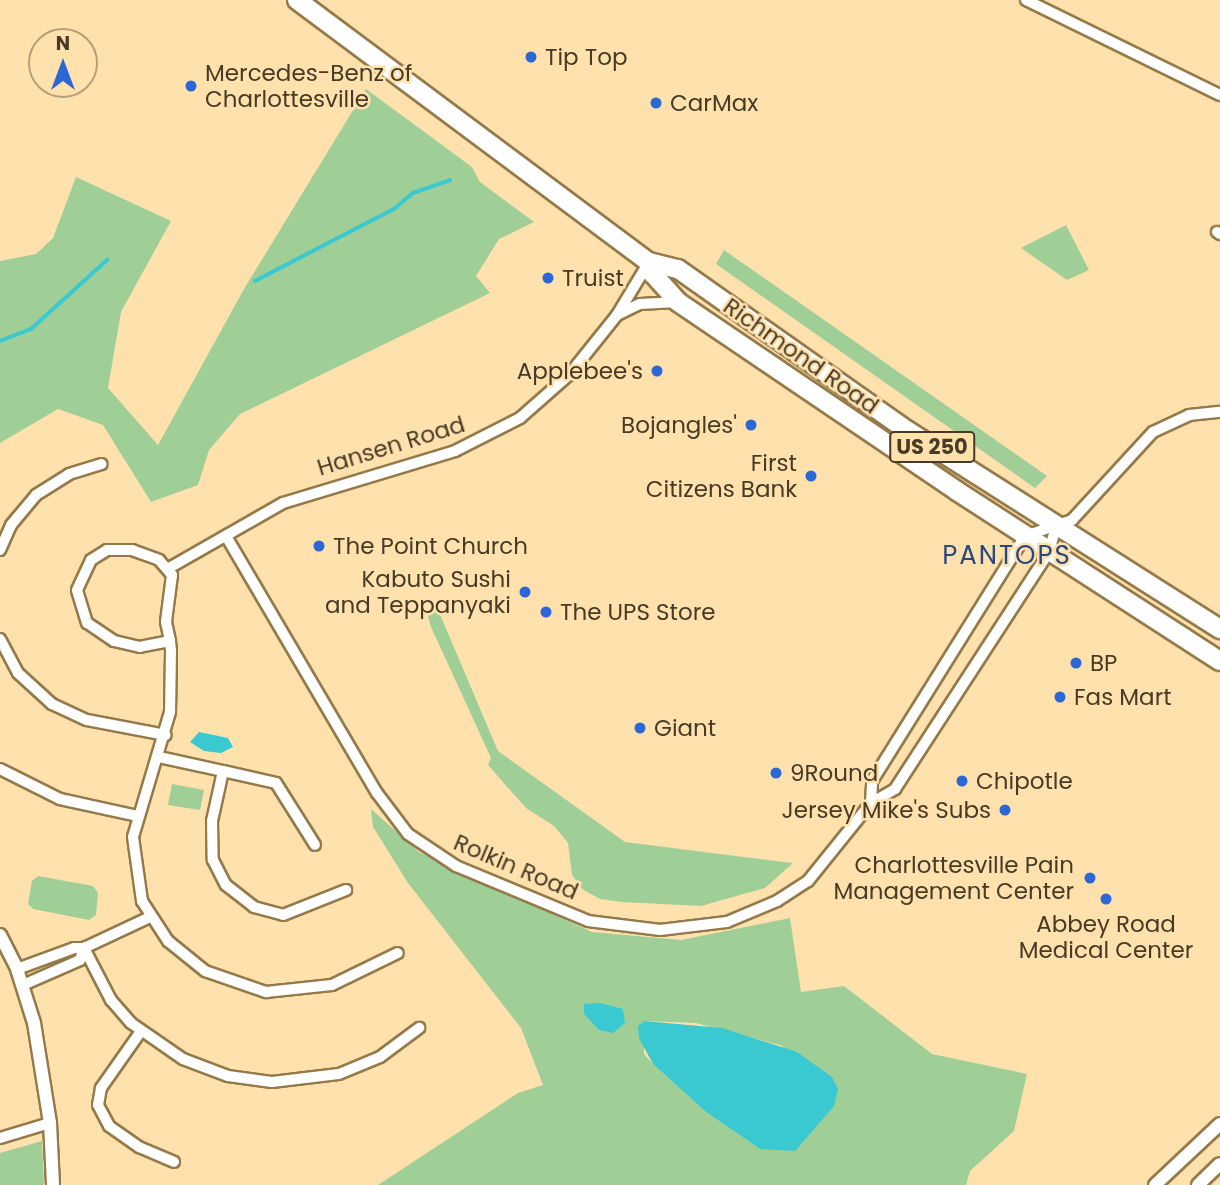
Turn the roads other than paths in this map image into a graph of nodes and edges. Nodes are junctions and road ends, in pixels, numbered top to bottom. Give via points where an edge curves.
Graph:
1 (297, 0) edge
2 (1026, 0) edge
3 (1220, 95) edge
4 (649, 262) junction
5 (678, 302) junction
6 (617, 315) junction
7 (1220, 412) edge
8 (101, 464) dead end
9 (1056, 526) junction
10 (226, 536) junction
11 (1025, 536) junction
12 (0, 550) edge
13 (1049, 552) junction
14 (169, 568) junction
15 (1220, 629) edge
16 (0, 639) edge
17 (170, 641) junction
18 (1220, 661) edge
19 (166, 735) junction
20 (159, 757) junction
21 (0, 769) edge
22 (223, 771) junction
23 (871, 803) junction
24 (137, 816) junction
25 (316, 845) dead end
26 (346, 890) dead end
27 (150, 917) junction
28 (0, 935) edge
29 (84, 948) junction
30 (398, 953) dead end
31 (17, 969) junction
32 (23, 985) junction
33 (419, 1028) dead end
34 (141, 1031) junction
35 (50, 1123) junction
36 (1220, 1124) edge
37 (0, 1138) edge
38 (174, 1162) dead end
39 (1220, 1164) edge
40 (53, 1185) edge
41 (1155, 1185) edge
42 (1198, 1185) edge

1 - 4 highway, Richmond Road / US 250
2 - 3 street
4 - 5 highway, Richmond Road / US 250 via 653,274
4 - 6 street, Hansen Road
4 - 9 highway, Richmond Road / US 250 via 678,269 908,431
5 - 6 street via 640,304
5 - 11 highway, Richmond Road / US 250
6 - 10 street, Hansen Road via 548,397 491,436 455,451 303,495
7 - 9 street via 1189,415 1153,432 1072,520
8 - 12 street via 69,474 36,495 11,525
9 - 11 street
9 - 13 street, Rolkin Road
9 - 15 highway, Richmond Road / US 250
10 - 14 street, Hansen Road
10 - 23 street, Rolkin Road via 398,822 444,860 544,904 588,921 636,929 689,929 727,922 802,886
11 - 13 highway, Richmond Road / US 250
11 - 23 street, Rolkin Road via 872,781
13 - 18 highway, Richmond Road / US 250
13 - 23 street, Rolkin Road via 895,789
14 - 17 street via 173,583 166,622
14 - 17 street via 132,550 107,550 84,569 77,590 87,623 107,639 140,647
16 - 19 street via 19,673 52,704 87,720
17 - 19 street
19 - 20 street
20 - 22 street
20 - 24 street
21 - 24 street via 60,799
22 - 25 street via 276,783
22 - 26 street via 212,821 213,860 226,885 254,907 283,915
24 - 27 street via 134,868
27 - 29 street
27 - 30 street via 185,957 248,989 288,992 332,985
28 - 31 street
29 - 31 street
29 - 32 street via 80,960
29 - 34 street via 111,1000
31 - 32 street
32 - 35 street
33 - 34 street via 358,1067 320,1078 272,1082 205,1069
34 - 38 street via 101,1088 98,1105 109,1126 139,1147
35 - 37 street
35 - 40 street
36 - 41 street
39 - 42 street

